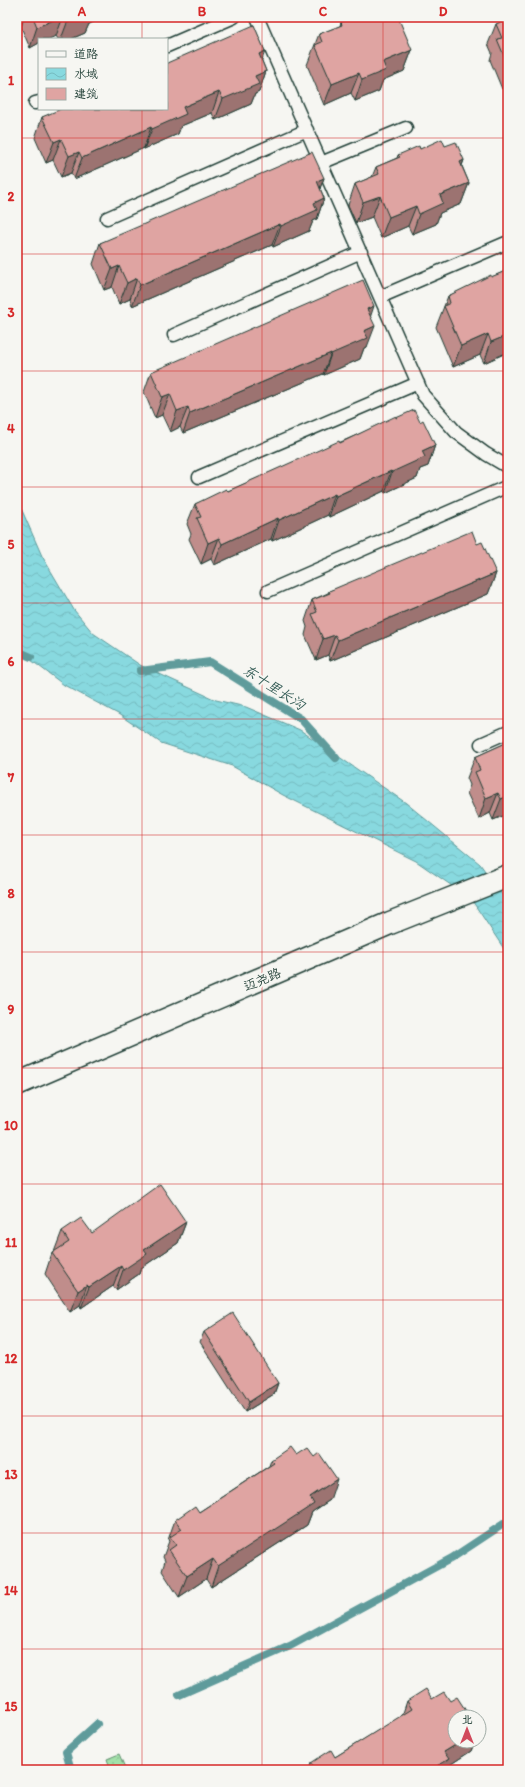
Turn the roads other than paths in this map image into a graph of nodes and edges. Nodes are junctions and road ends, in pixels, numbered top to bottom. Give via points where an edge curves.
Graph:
1 (234, 17) edge
2 (256, 17) edge
3 (168, 46) edge
4 (406, 128) dead end
5 (307, 130) junction
6 (322, 163) junction
7 (107, 218) dead end
8 (506, 243) dead end
9 (360, 252) junction
10 (380, 297) junction
11 (174, 335) dead end
12 (418, 383) junction
13 (508, 467) edge
14 (199, 477) dead end
15 (508, 486) edge
16 (268, 591) dead end
17 (508, 732) edge
18 (481, 744) dead end
19 (508, 876) edge
20 (17, 1084) edge

1 - 3 lane
2 - 5 lane
4 - 6 lane
5 - 6 lane
5 - 7 lane
6 - 9 lane
8 - 10 lane
9 - 10 lane
9 - 11 lane
10 - 12 lane
12 - 13 lane via 423,395 456,432
12 - 14 lane
15 - 16 lane
17 - 18 lane
19 - 20 street, 迈尧路 via 390,923

